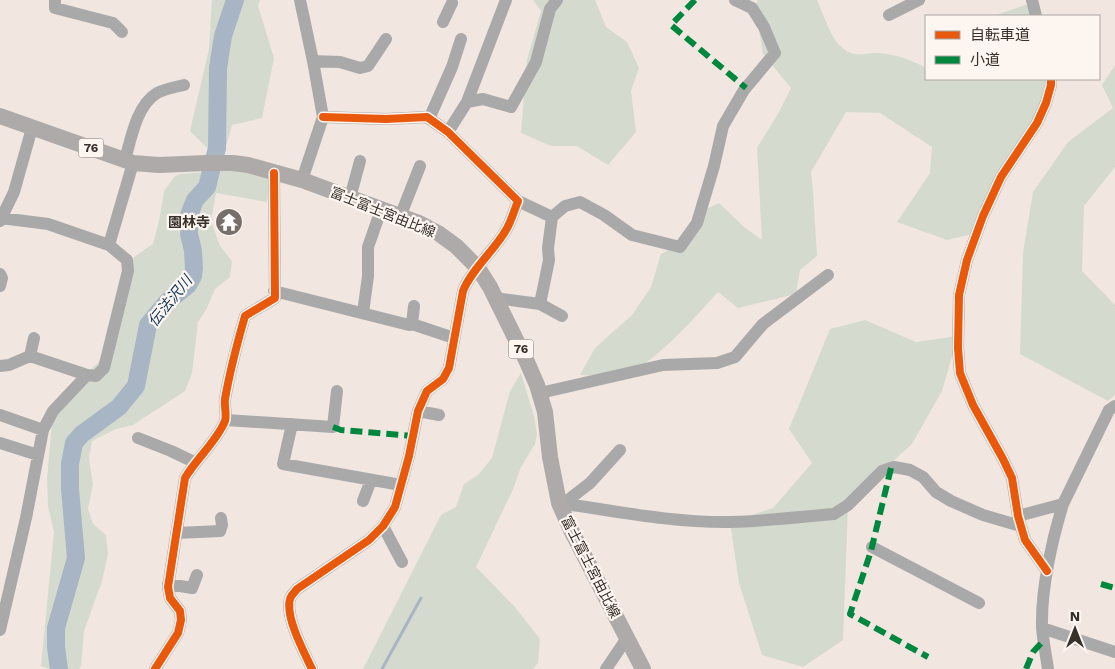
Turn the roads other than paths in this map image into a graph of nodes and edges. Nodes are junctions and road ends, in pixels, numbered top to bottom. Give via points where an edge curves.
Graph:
1 (54, 0) edge
2 (300, 0) edge
3 (506, 0) edge
4 (557, 0) edge
5 (735, 0) edge
6 (919, 0) edge
7 (1032, 0) edge
8 (451, 1) edge
9 (889, 15) dead end
10 (1036, 15) edge
11 (443, 22) dead end
12 (122, 32) dead end
13 (386, 39) dead end
14 (461, 39) dead end
15 (313, 61) junction
16 (1051, 80) edge
17 (184, 85) dead end
18 (467, 102) junction
19 (0, 116) edge
20 (322, 117) junction
21 (429, 119) junction
22 (32, 128) junction
23 (448, 132) junction
24 (360, 161) dead end
25 (129, 162) junction
26 (420, 166) dead end
27 (274, 173) junction
28 (302, 180) junction
29 (350, 198) junction
30 (518, 202) junction
31 (381, 210) junction
32 (400, 217) junction
33 (552, 217) junction
34 (0, 220) edge
35 (109, 244) junction
36 (478, 268) junction
37 (0, 274) edge
38 (828, 275) dead end
39 (0, 286) edge
40 (274, 291) junction
41 (495, 298) junction
42 (540, 304) junction
43 (414, 306) dead end
44 (363, 313) junction
45 (562, 316) dead end
46 (412, 324) junction
47 (34, 338) dead end
48 (454, 338) junction
49 (30, 356) junction
50 (0, 366) edge
51 (87, 375) junction
52 (337, 392) dead end
53 (540, 393) junction
54 (1115, 406) edge
55 (418, 411) junction
56 (0, 415) edge
57 (439, 415) dead end
58 (226, 420) junction
59 (292, 424) junction
60 (44, 430) junction
61 (138, 438) dead end
62 (0, 443) edge
63 (620, 450) dead end
64 (38, 455) junction
65 (194, 462) junction
66 (371, 480) junction
67 (401, 485) junction
68 (363, 501) dead end
69 (561, 504) junction
70 (1063, 504) junction
71 (221, 518) dead end
72 (1019, 521) junction
73 (383, 526) junction
74 (177, 533) junction
75 (872, 547) dead end
76 (402, 562) dead end
77 (1047, 571) junction
78 (196, 575) dead end
79 (168, 584) junction
80 (979, 603) dead end
81 (0, 626) edge
82 (1042, 628) junction
83 (627, 638) junction
84 (1115, 652) edge
85 (155, 669) edge
86 (312, 669) edge
87 (606, 669) edge
88 (643, 669) edge
89 (1048, 669) edge

1 - 12 street via 55,8 113,23
2 - 15 street
3 - 18 street
4 - 18 street via 550,9 536,62 511,107 483,99
5 - 33 street via 752,8 776,53 744,90 722,126 697,223 686,241 680,248 632,235 580,202 565,206
6 - 9 street
7 - 10 street
8 - 11 street
13 - 15 street via 368,66 360,68 340,62
14 - 21 street
15 - 20 street
16 - 72 street via 1037,123 1001,177 983,216 967,260 959,295 960,373 973,405 1012,478
17 - 25 street via 158,93 148,101 137,120
18 - 23 street
19 - 22 main road, 富士富士宮由比線 / 76
20 - 21 street
20 - 28 street
21 - 23 street
22 - 25 main road, 富士富士宮由比線 / 76
22 - 34 street via 14,192
23 - 30 street
24 - 29 street
25 - 27 main road, 富士富士宮由比線 / 76 via 248,165
25 - 35 street
26 - 32 street
27 - 28 main road, 富士富士宮由比線 / 76
27 - 40 street
28 - 29 main road, 富士富士宮由比線 / 76
29 - 31 main road, 富士富士宮由比線 / 76
30 - 33 street
30 - 36 street via 507,229
31 - 32 main road, 富士富士宮由比線 / 76
31 - 44 street via 368,248
32 - 36 main road, 富士富士宮由比線 / 76 via 438,233
33 - 42 street via 549,260
34 - 35 street via 48,224
35 - 51 street via 127,260 128,271 104,368 96,376
36 - 41 main road, 富士富士宮由比線 / 76
36 - 48 street via 467,280 463,291
37 - 39 street
38 - 53 street via 763,324 735,357 717,363 663,364
40 - 44 street
40 - 58 street via 275,298 245,316 233,356 225,402
41 - 42 street
41 - 53 main road, 富士富士宮由比線 / 76
42 - 45 street
43 - 46 street
44 - 46 street
46 - 48 street
47 - 49 street
48 - 55 street via 449,368 443,379 427,391
49 - 50 street
49 - 51 street
51 - 60 street via 53,411
52 - 59 street via 332,427
53 - 69 main road, 富士富士宮由比線 / 76
54 - 70 street via 1109,410
55 - 57 street
55 - 67 street
56 - 60 street
58 - 59 street
58 - 65 street
59 - 66 street via 283,464
60 - 64 street
61 - 65 street
62 - 64 street
63 - 69 street via 590,483
64 - 81 street
65 - 74 street via 185,478
66 - 67 street
66 - 68 street
67 - 73 street via 395,507
69 - 72 street via 658,518 730,522 834,514 848,505 882,471 894,467 923,477 936,492 983,515
69 - 83 main road, 富士富士宮由比線 / 76 via 571,530
70 - 72 street
70 - 77 street
71 - 74 street via 220,530
72 - 77 street via 1025,540
73 - 76 street
73 - 86 street via 369,540 297,589 290,598 293,624
74 - 79 street
75 - 80 street
77 - 82 street
78 - 79 street via 192,588
79 - 85 street via 170,598 180,611 181,620 178,633
82 - 84 street
82 - 89 street
83 - 87 street
83 - 88 main road, 富士富士宮由比線 / 76

